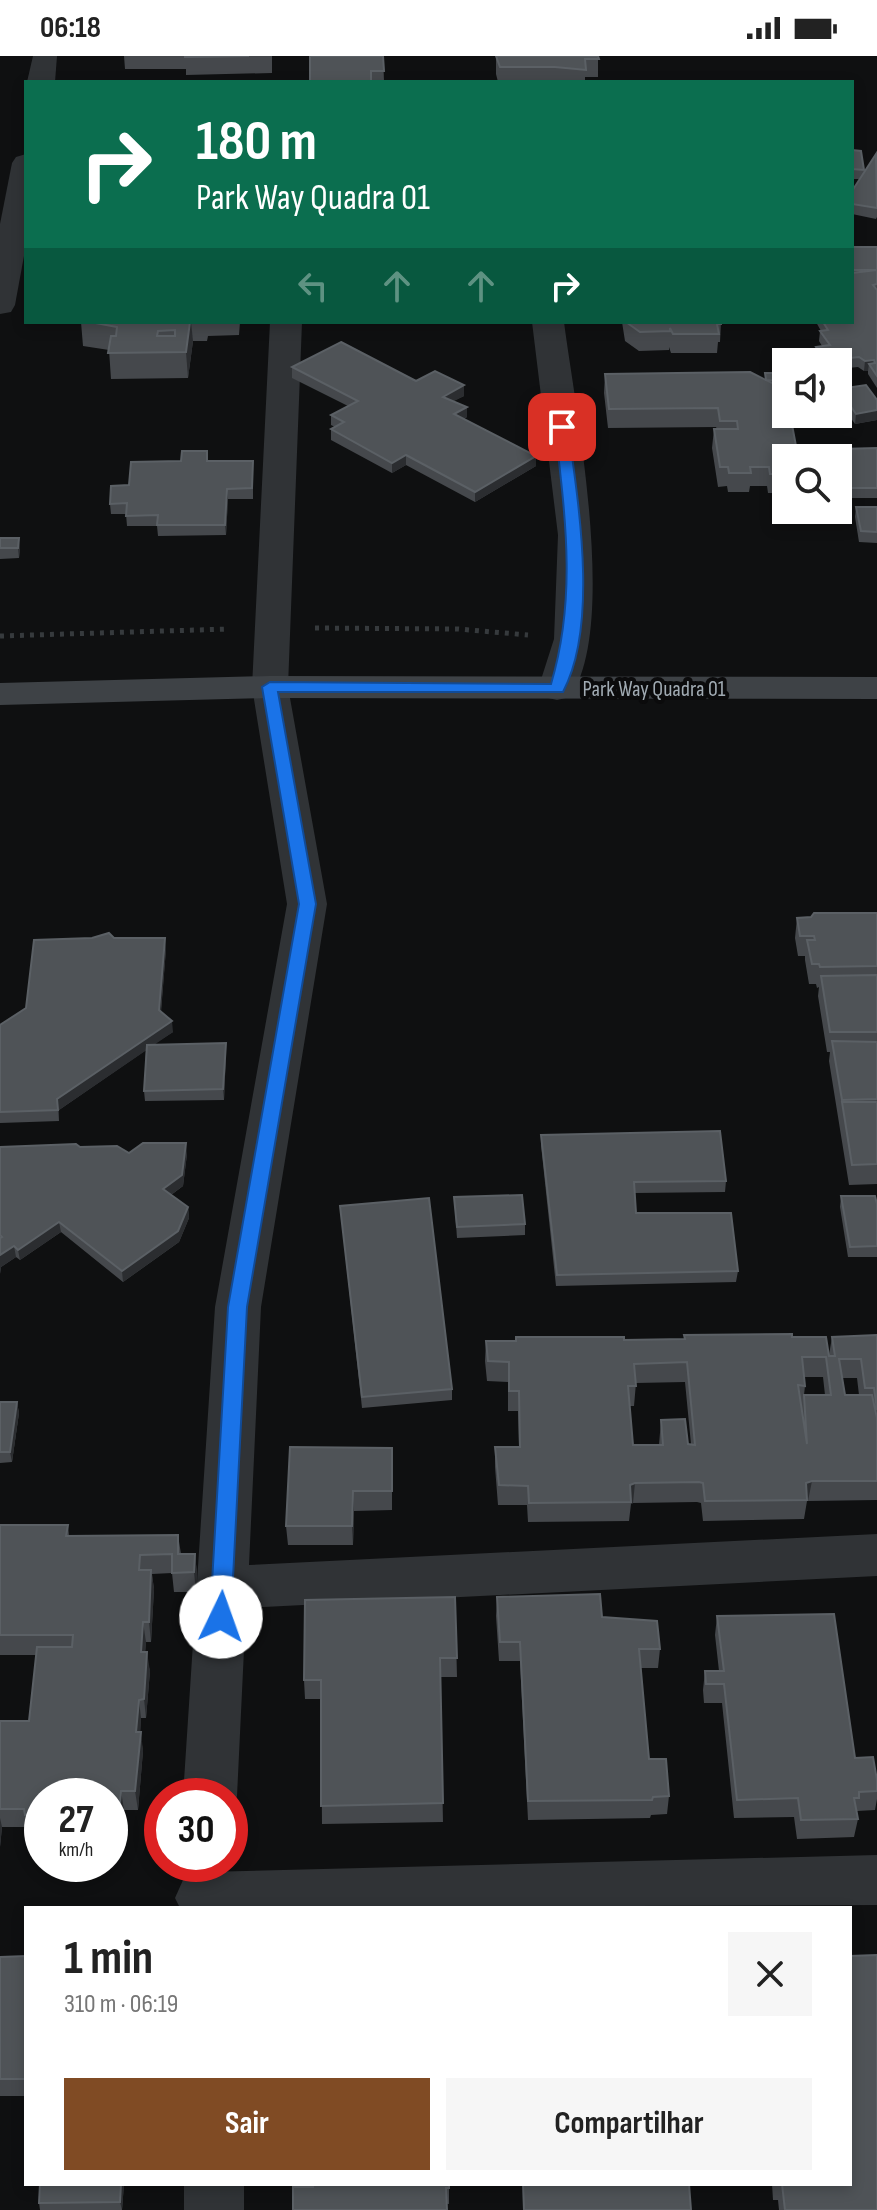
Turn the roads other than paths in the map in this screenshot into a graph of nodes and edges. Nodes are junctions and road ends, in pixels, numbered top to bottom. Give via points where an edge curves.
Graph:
1 (24, 174) edge
2 (0, 305) edge
3 (286, 324) edge
4 (548, 324) edge
5 (270, 687) junction
6 (877, 688) edge
7 (557, 689) junction
8 (0, 694) edge
9 (877, 1555) edge
10 (223, 1588) junction
11 (211, 1778) edge
12 (877, 1880) edge
13 (204, 1890) edge
14 (214, 2186) edge
15 (214, 2210) edge

1 - 2 street
3 - 5 street
4 - 7 street via 575,535 572,639
5 - 7 street, Park Way Quadra 01
5 - 8 street, Park Way Quadra 01
5 - 10 street via 307,904 238,1307
6 - 7 street, Park Way Quadra 01
9 - 10 street
10 - 11 street
12 - 13 street
14 - 15 street

